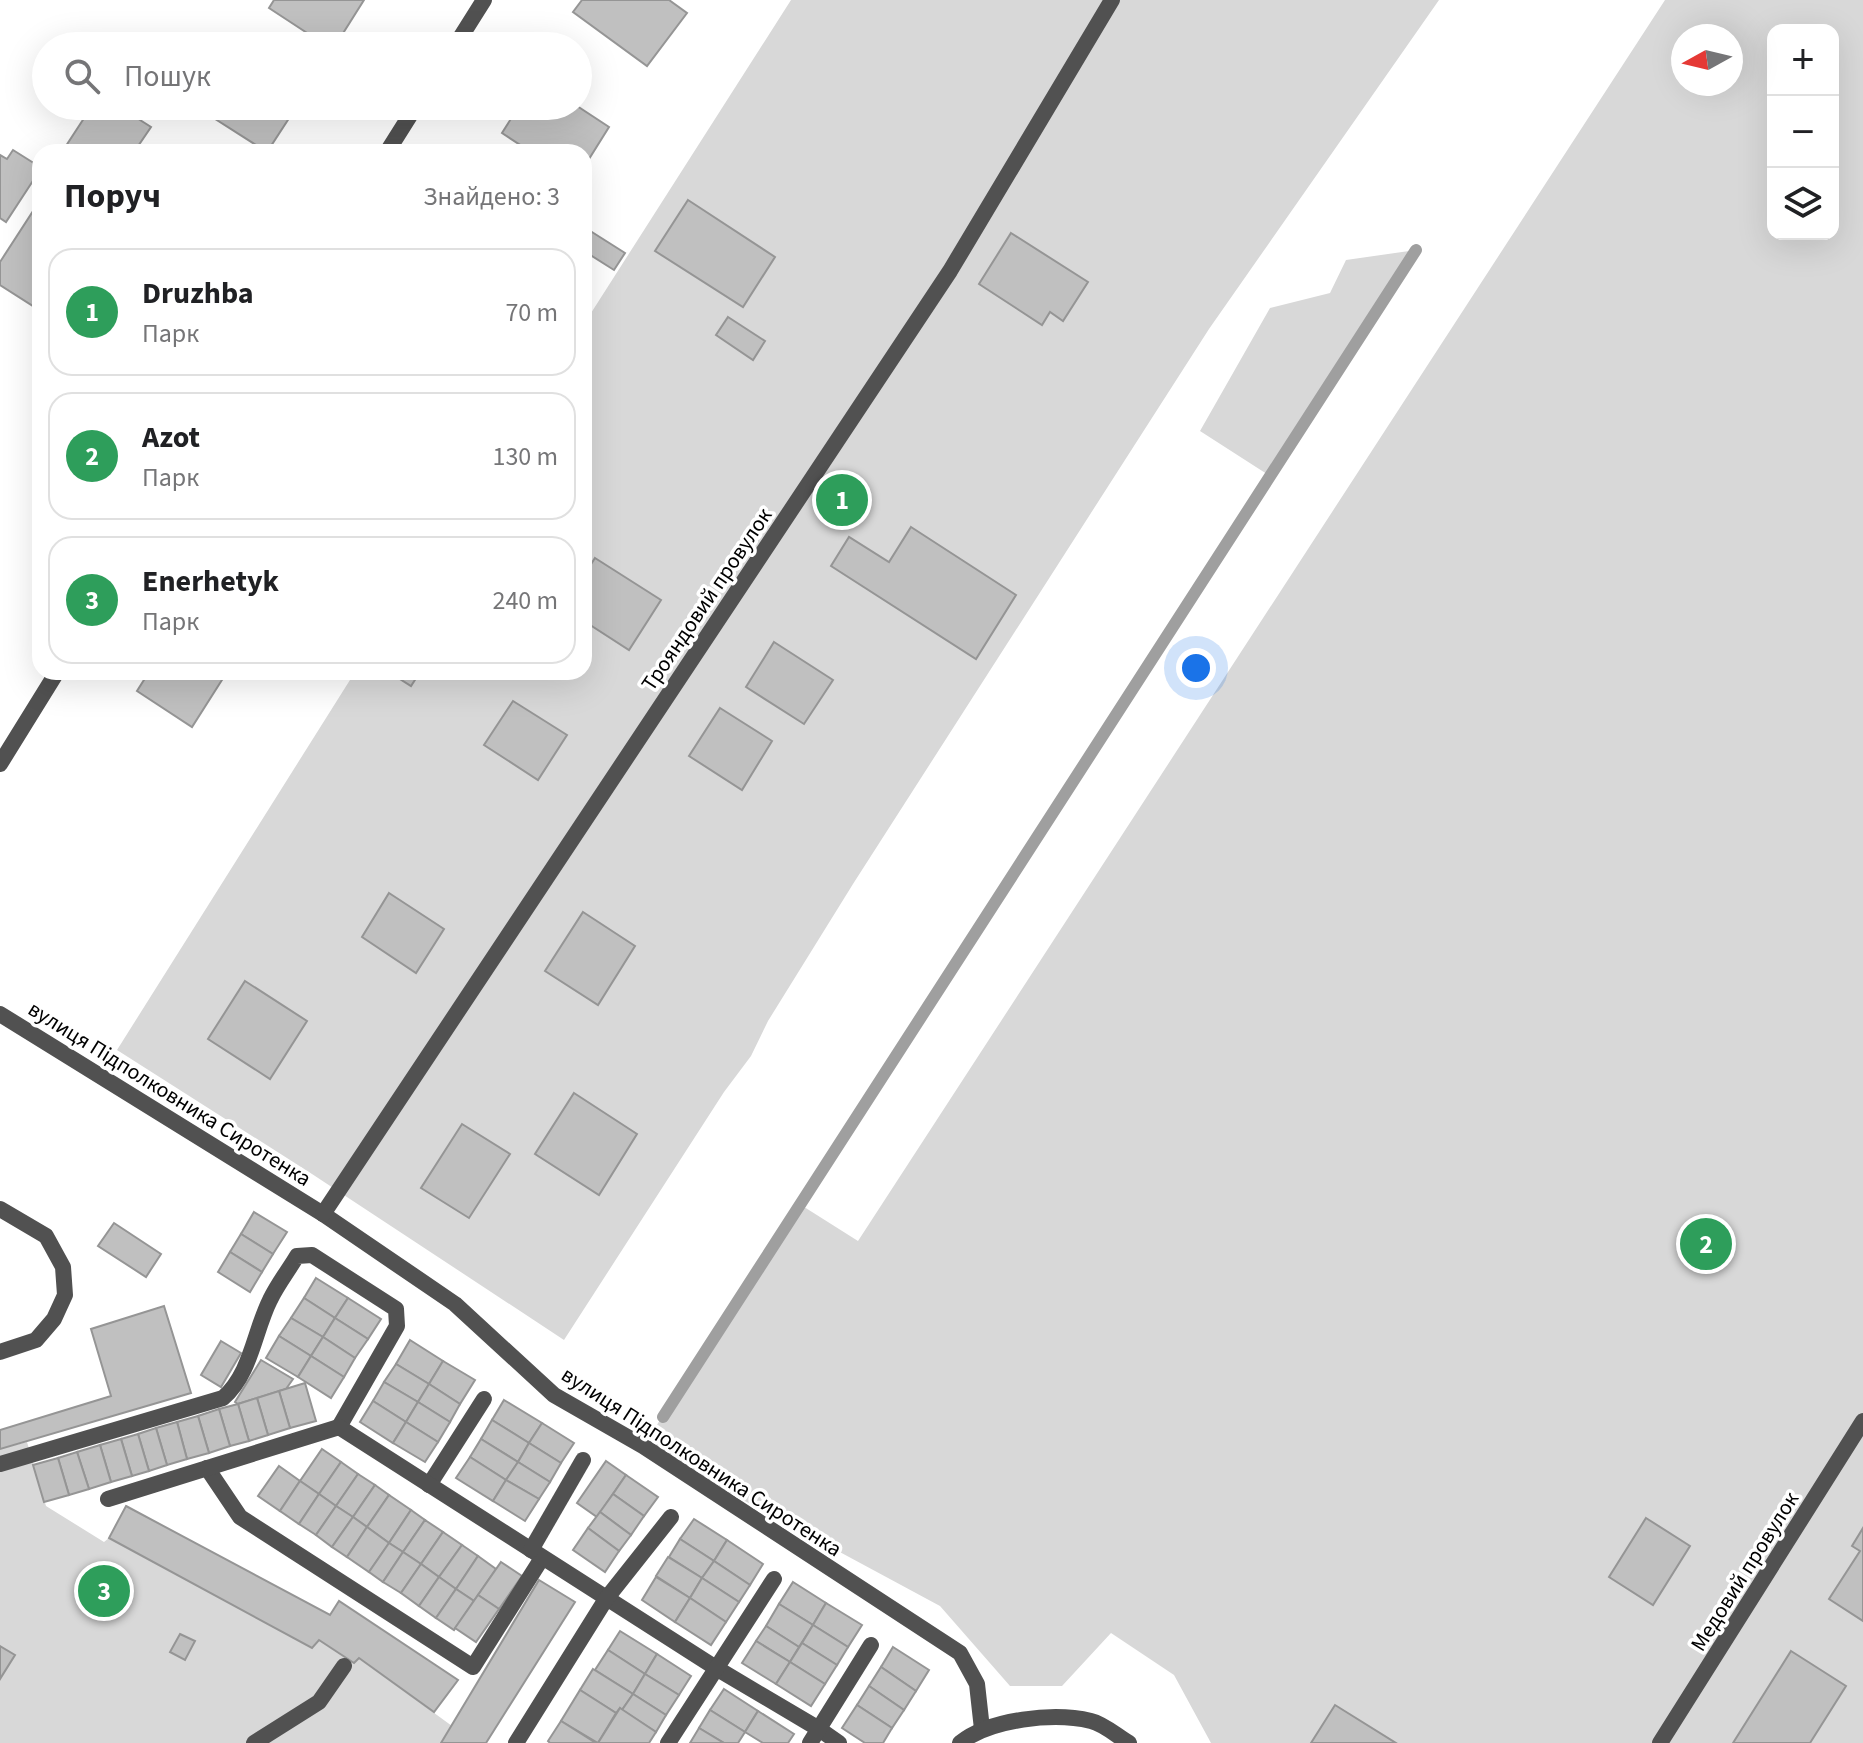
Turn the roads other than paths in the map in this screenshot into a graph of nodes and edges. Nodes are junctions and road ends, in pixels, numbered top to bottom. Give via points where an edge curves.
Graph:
1 (484, 0) edge
2 (1112, 0) edge
3 (464, 32) edge
4 (407, 120) edge
5 (392, 144) edge
6 (52, 680) edge
7 (0, 764) edge
8 (0, 1014) edge
9 (0, 1209) edge
10 (323, 1214) junction
11 (0, 1352) edge
12 (484, 1399) dead end
13 (1863, 1421) edge
14 (339, 1427) junction
15 (583, 1460) dead end
16 (0, 1464) edge
17 (207, 1468) junction
18 (429, 1485) junction
19 (108, 1499) dead end
20 (671, 1517) dead end
21 (536, 1554) junction
22 (774, 1579) dead end
23 (606, 1599) junction
24 (871, 1645) dead end
25 (344, 1666) dead end
26 (716, 1668) junction
27 (982, 1729) junction
28 (814, 1736) edge
29 (254, 1743) edge
30 (516, 1743) edge
31 (668, 1743) edge
32 (839, 1743) edge
33 (960, 1743) edge
34 (1129, 1743) edge
35 (1660, 1743) edge

1 - 3 street
2 - 10 street, Трояндовий провулок via 950,271
4 - 5 street
6 - 7 street
8 - 10 street, вулиця Підполковника Сиротенка
9 - 11 street via 46,1236 63,1267 65,1295 36,1340
10 - 27 street, вулиця Підполковника Сиротенка via 455,1304 554,1395 643,1446 960,1653 977,1684
12 - 18 street
13 - 35 street, Медовий провулок
14 - 16 street via 397,1326 396,1309 312,1255 297,1256 270,1300 243,1371 223,1398
14 - 17 street
14 - 18 street
15 - 21 street
17 - 19 street
17 - 21 street via 240,1517 473,1667
18 - 21 street
20 - 23 street
21 - 23 street
22 - 26 street
23 - 26 street
23 - 30 street
24 - 28 street
25 - 29 street via 319,1702
26 - 28 street
26 - 31 street
27 - 33 street
27 - 34 street via 1058,1716 1094,1722
28 - 32 street

